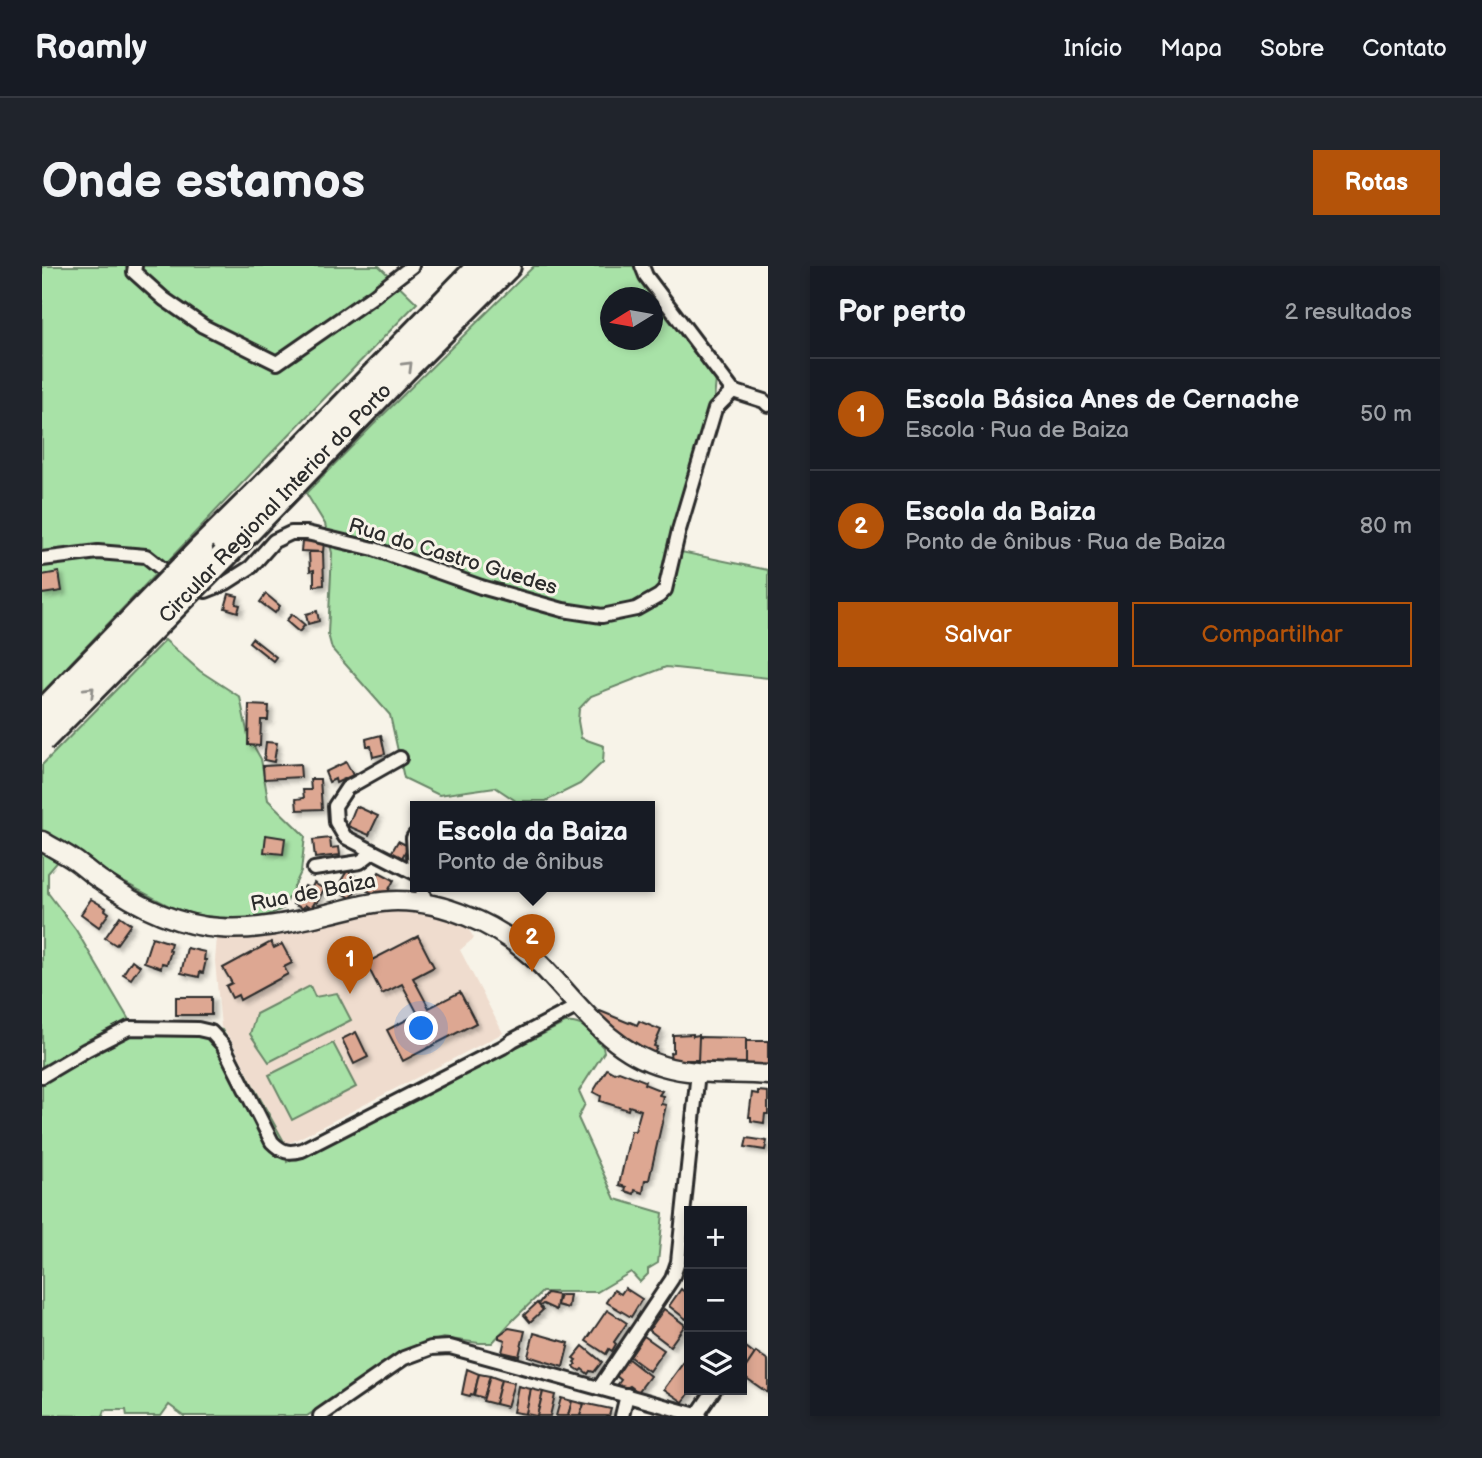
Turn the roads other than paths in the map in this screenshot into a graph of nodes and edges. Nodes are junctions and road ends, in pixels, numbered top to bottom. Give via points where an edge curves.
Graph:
1 (135, 266) edge
2 (412, 266) edge
3 (480, 266) edge
4 (508, 266) edge
5 (642, 266) edge
6 (733, 391) junction
7 (767, 400) edge
8 (42, 559) edge
9 (42, 713) edge
10 (42, 740) edge
11 (400, 758) dead end
12 (42, 841) edge
13 (373, 852) junction
14 (314, 869) dead end
15 (410, 870) edge
16 (424, 894) edge
17 (578, 1006) junction
18 (698, 1072) junction
19 (768, 1075) edge
20 (42, 1076) edge
21 (599, 1388) junction
22 (627, 1395) junction
23 (711, 1395) edge
24 (699, 1415) edge
25 (320, 1416) edge
26 (622, 1416) edge

1 - 2 street via 134,272 164,299 203,326 277,363
3 - 9 highway, Circular Regional Interior do Porto, bridge
10 -> 4 highway, Circular Regional Interior do Porto, bridge
5 - 6 street
6 - 7 street
6 - 8 street, Rua do Castro Guedes via 715,409 665,590 636,609 602,616 563,610 374,549 307,533 291,533 274,541 251,568 206,591 182,585 146,556 98,552
11 - 13 street via 347,788 335,806 336,822 345,837
12 - 16 street, Rua de Baiza via 118,892 157,912 209,927 251,928
13 - 14 street via 360,862
13 - 15 street
16 - 17 street, Rua de Baiza via 510,938
17 - 18 street, Rua de Baiza via 627,1051 662,1066
17 - 20 street via 290,1153 272,1142 223,1045 211,1032 129,1028
18 - 19 street, Rua de Baiza
18 - 21 street via 678,1262 672,1279
21 - 22 street
21 - 25 street via 450,1347 431,1348 404,1358
22 - 24 street
22 - 26 street
23 - 24 street

